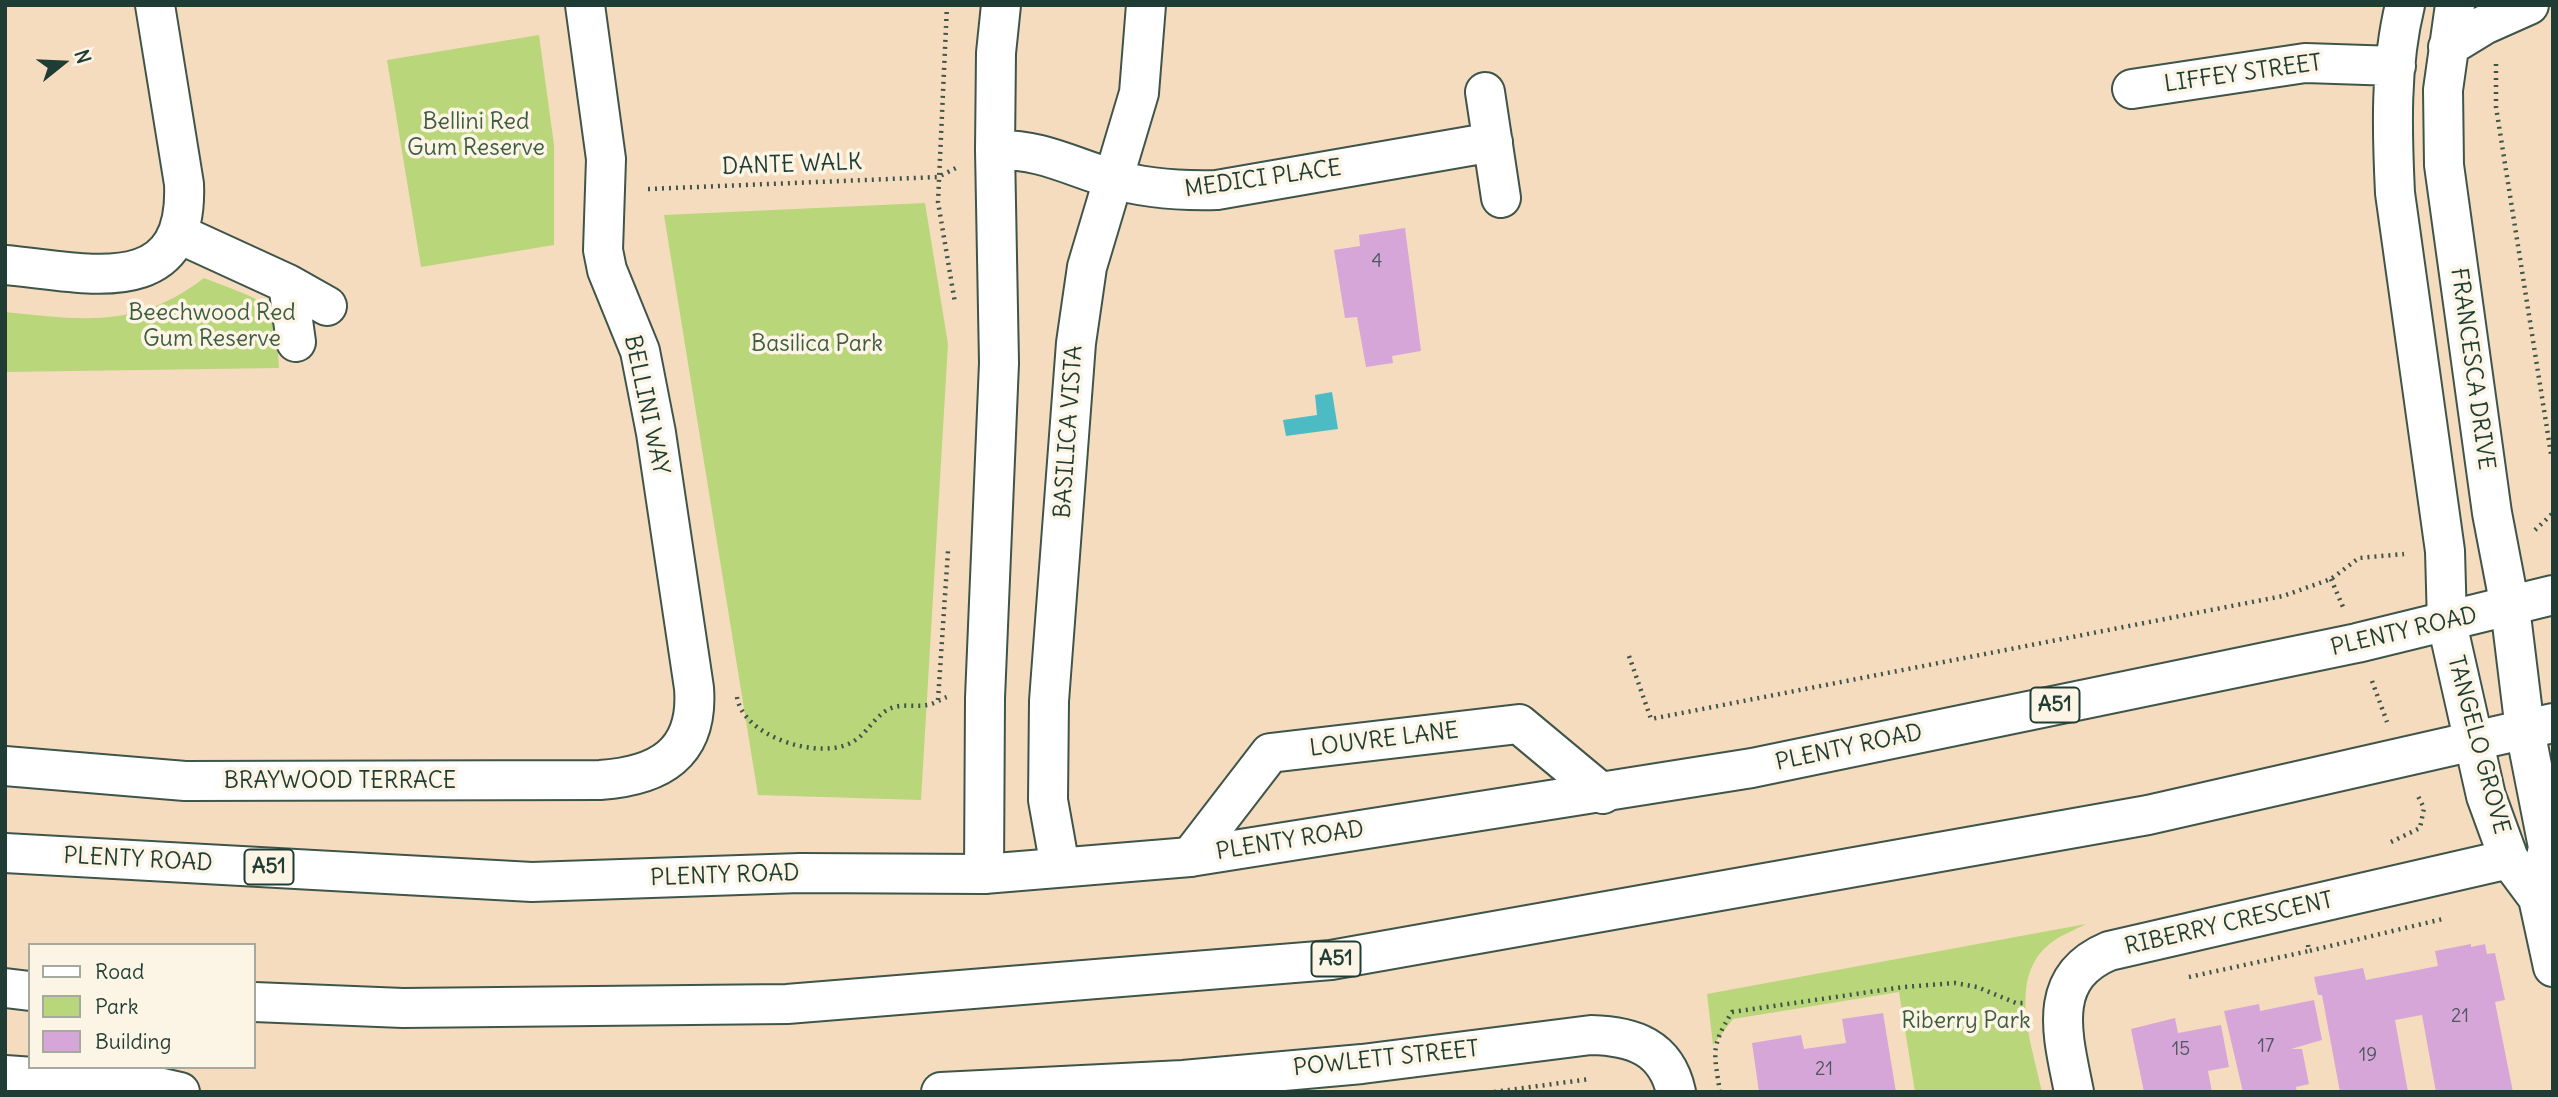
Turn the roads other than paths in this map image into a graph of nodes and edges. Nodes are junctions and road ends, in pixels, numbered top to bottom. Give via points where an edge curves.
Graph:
1 (155, 5) edge
2 (585, 5) edge
3 (1001, 5) edge
4 (1146, 5) edge
5 (2405, 5) edge
6 (2455, 5) edge
7 (2514, 12) edge
8 (2448, 47) junction
9 (2396, 66) junction
10 (2132, 89) dead end
11 (1485, 92) dead end
12 (1493, 142) junction
13 (995, 150) junction
14 (1111, 179) junction
15 (1501, 198) dead end
16 (179, 234) junction
17 (5, 265) edge
18 (288, 284) junction
19 (327, 306) dead end
20 (296, 342) dead end
21 (2553, 594) edge
22 (2510, 607) junction
23 (2447, 622) junction
24 (2539, 727) edge
25 (2473, 743) junction
26 (671, 759) joint
27 (5, 766) edge
28 (1603, 794) junction
29 (2550, 847) edge
30 (5, 853) edge
31 (1190, 857) junction
32 (2509, 859) junction
33 (1060, 867) junction
34 (984, 874) junction
35 (2538, 898) junction
36 (2553, 967) edge
37 (5, 988) edge
38 (28, 990) edge
39 (256, 1002) edge
40 (5, 1075) edge
41 (1184, 1086) edge
42 (180, 1092) edge
43 (941, 1092) edge
44 (1676, 1092) edge
45 (2074, 1092) edge

1 - 16 main road via 184,184 185,211
2 - 26 main road, BELLINI WAY via 606,159 603,250 640,351 694,688 692,729
3 - 13 main road
4 - 14 main road, BASILICA VISTA via 1139,93
5 - 9 main road
6 - 8 main road, FRANCESCA DRIVE
7 - 8 main road
8 - 22 main road, FRANCESCA DRIVE via 2443,90 2445,165
9 - 10 main road, LIFFEY STREET via 2305,63
9 - 23 main road via 2392,136 2396,205 2445,551
11 - 12 main road
12 - 14 main road, MEDICI PLACE via 1217,190 1171,191
12 - 15 main road
13 - 14 main road, MEDICI PLACE via 1036,152
13 - 34 main road via 999,363 985,698
14 - 33 main road, BASILICA VISTA via 1087,267 1073,370 1049,701 1048,800
16 - 17 main road via 166,253 137,271 93,273
16 - 18 main road
18 - 19 main road
18 - 20 main road
21 - 22 main road, PLENTY ROAD / A51
22 - 23 main road, PLENTY ROAD / A51
22 - 24 main road, FRANCESCA DRIVE
23 - 25 main road, TANGELO GROVE
23 - 28 main road, PLENTY ROAD / A51 via 1765,765
24 - 25 main road, A51
24 - 29 main road, TANGELO GROVE
25 - 32 main road, TANGELO GROVE
25 - 39 main road, A51 via 2148,815 1331,960 787,1004 403,1008
26 - 27 main road, BRAYWOOD TERRACE via 652,771 600,780 185,781
28 - 31 main road, PLENTY ROAD / A51
28 - 31 main road, LOUVRE LANE via 1519,724 1270,753
29 - 35 main road, TANGELO GROVE
30 - 34 main road, PLENTY ROAD / A51 via 532,882 800,873
31 - 33 main road, PLENTY ROAD / A51
32 - 35 main road, TANGELO GROVE
32 - 45 main road, RIBERRY CRESCENT via 2109,951 2088,960 2075,972 2063,1005
33 - 34 main road, PLENTY ROAD / A51
35 - 36 main road, TANGELO GROVE
37 - 38 main road
40 - 42 main road
41 - 43 main road, POWLETT STREET
41 - 44 main road, POWLETT STREET via 1591,1035 1620,1036 1643,1045 1660,1057

